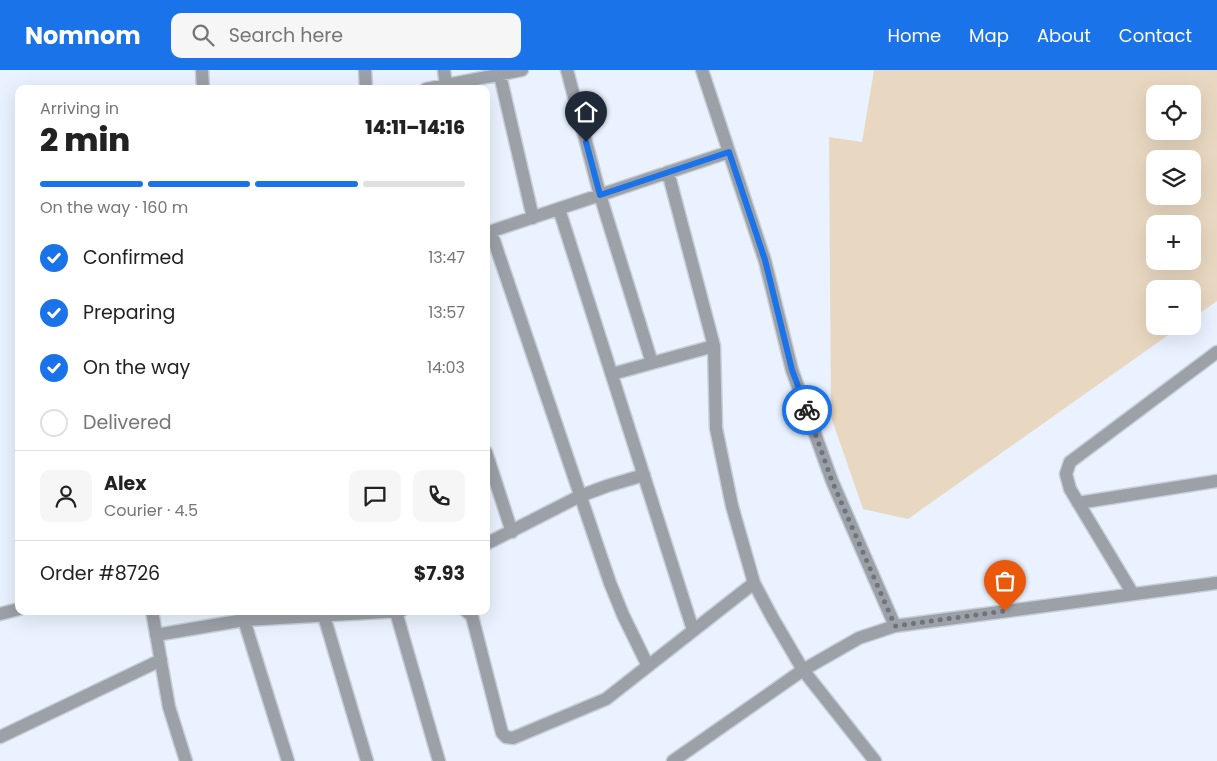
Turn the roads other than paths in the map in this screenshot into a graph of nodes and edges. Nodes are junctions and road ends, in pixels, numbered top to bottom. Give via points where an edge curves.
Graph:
1 (202, 70) edge
2 (365, 70) edge
3 (444, 70) edge
4 (520, 70) edge
5 (567, 70) edge
6 (702, 70) edge
7 (500, 75) junction
8 (203, 85) edge
9 (366, 85) edge
10 (436, 85) edge
11 (450, 85) edge
12 (729, 152) junction
13 (668, 172) junction
14 (600, 195) junction
15 (559, 209) junction
16 (533, 218) junction
17 (490, 232) edge
18 (490, 239) edge
19 (714, 346) junction
20 (1217, 352) edge
21 (652, 363) junction
22 (612, 374) junction
23 (490, 464) edge
24 (644, 475) junction
25 (1217, 481) edge
26 (580, 496) junction
27 (1078, 503) junction
28 (512, 532) junction
29 (490, 542) edge
30 (754, 583) junction
31 (1217, 583) edge
32 (1133, 594) junction
33 (15, 610) edge
34 (0, 614) edge
35 (153, 615) edge
36 (342, 615) edge
37 (397, 615) edge
38 (471, 615) edge
39 (324, 616) junction
40 (244, 620) junction
41 (895, 626) junction
42 (693, 630) junction
43 (156, 636) junction
44 (161, 660) junction
45 (648, 666) junction
46 (804, 670) junction
47 (0, 737) edge
48 (186, 761) edge
49 (288, 761) edge
50 (367, 761) edge
51 (439, 761) edge
52 (673, 761) edge
53 (875, 761) edge

1 - 8 street
2 - 9 street
3 - 10 street
4 - 7 street
5 - 14 street
6 - 12 street
7 - 11 street
7 - 16 street
12 - 13 street
12 - 41 street via 765,260 792,370 832,481
13 - 14 street
13 - 19 street
14 - 15 street
14 - 21 street
15 - 16 street
15 - 22 street
16 - 17 street
18 - 26 street
19 - 21 street
19 - 30 street via 716,428 732,506
20 - 27 street via 1070,462 1066,474
21 - 22 street
22 - 24 street
23 - 28 street
24 - 26 street
24 - 42 street
25 - 27 street
26 - 28 street
26 - 45 street via 613,591
27 - 32 street
28 - 29 street
30 - 42 street
30 - 46 street
31 - 32 street
32 - 41 street
33 - 34 street
35 - 43 street
36 - 39 street
37 - 51 street
38 - 45 street via 502,733 506,737 513,738 606,699
39 - 40 street
39 - 50 street
40 - 43 street
40 - 49 street
41 - 46 street via 859,638
42 - 45 street
43 - 44 street
44 - 47 street
44 - 48 street via 169,707
46 - 52 street
46 - 53 street

